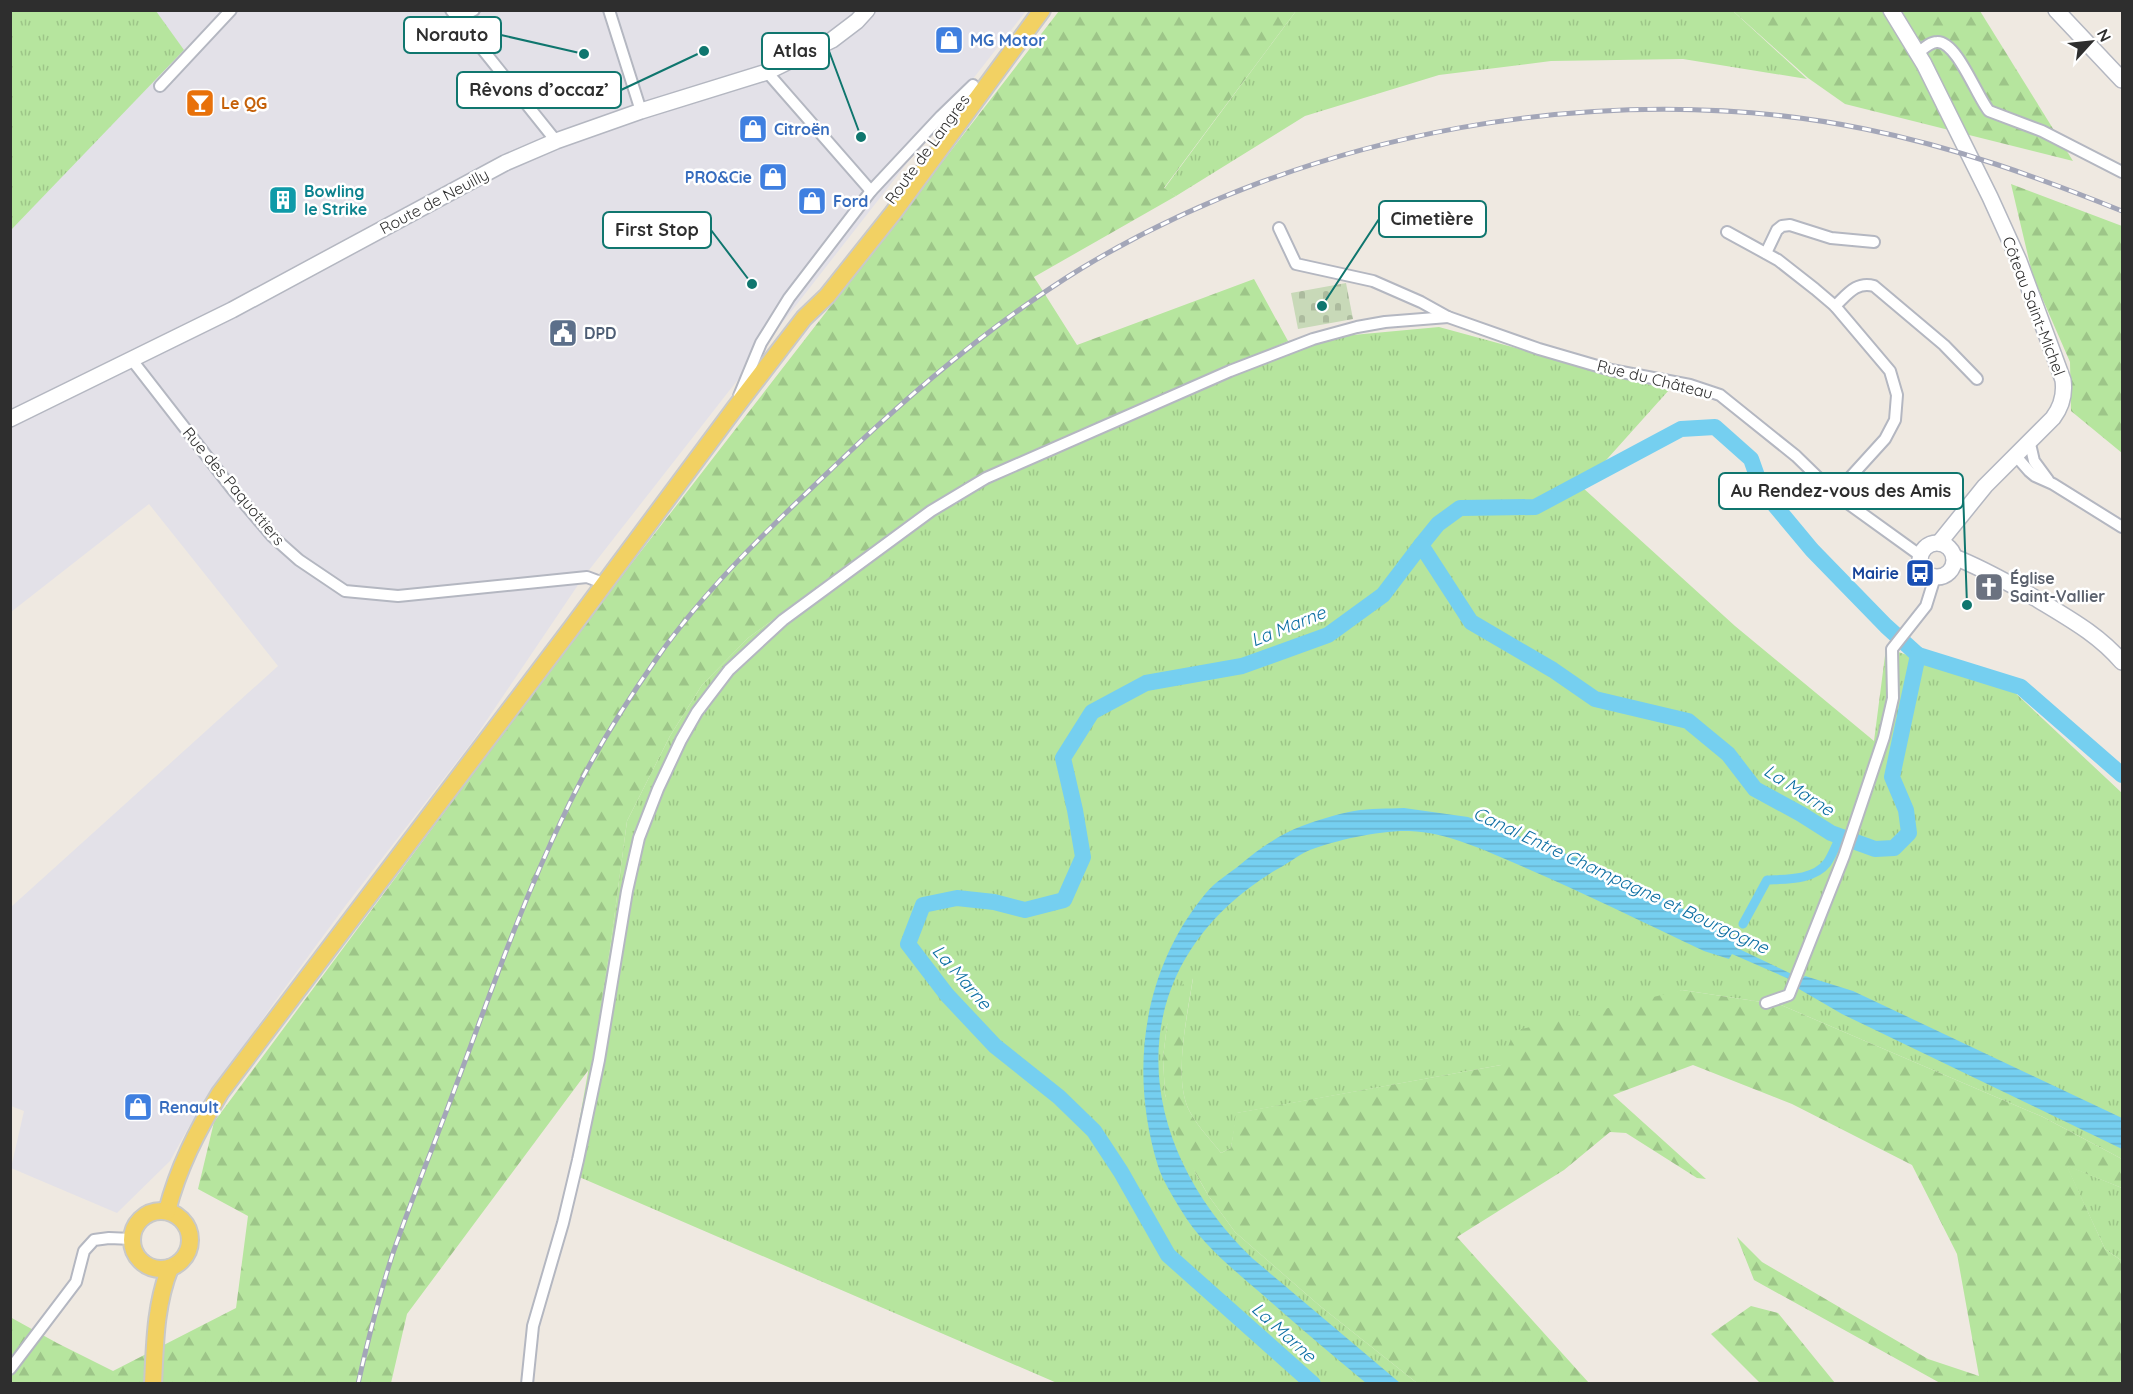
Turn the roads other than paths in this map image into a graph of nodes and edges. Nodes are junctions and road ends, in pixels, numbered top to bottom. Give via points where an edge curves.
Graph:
1 (231, 10) edge
2 (474, 10) edge
3 (609, 10) edge
4 (867, 10) edge
5 (1030, 10) edge
6 (1042, 10) edge
7 (1891, 10) edge
8 (2056, 10) edge
9 (454, 14) edge
10 (1918, 53) junction
11 (767, 72) junction
12 (2122, 80) edge
13 (973, 85) junction
14 (160, 86) dead end
15 (641, 111) junction
16 (556, 141) junction
17 (2122, 172) edge
18 (871, 191) junction
19 (1279, 228) dead end
20 (1727, 232) dead end
21 (1874, 242) dead end
22 (1766, 253) junction
23 (1835, 306) junction
24 (1449, 317) junction
25 (804, 318) junction
26 (132, 360) junction
27 (1977, 379) dead end
28 (735, 408) junction
29 (10, 419) edge
30 (2027, 443) junction
31 (2015, 455) junction
32 (2053, 484) junction
33 (1835, 494) junction
34 (2122, 527) edge
35 (1939, 543) junction
36 (1921, 556) junction
37 (1954, 557) junction
38 (1935, 577) junction
39 (603, 583) junction
40 (2122, 662) edge
41 (1767, 1003) dead end
42 (167, 1211) junction
43 (132, 1239) junction
44 (150, 1267) junction
45 (170, 1268) junction
46 (10, 1369) edge
47 (145, 1383) edge
48 (153, 1383) edge
49 (527, 1383) edge

1 - 14 street
2 - 9 street
3 - 15 street
4 - 11 street, Route de Neuilly via 832,40
5 - 13 main road, Route de Langres
6 - 25 main road via 892,213 827,296
7 - 10 street, Côteau Saint-Michel
8 - 12 street
9 - 16 street
10 - 17 street via 1938,41 1946,44 1989,111 2042,131
10 - 30 street, Côteau Saint-Michel via 2019,261 2064,380 2059,410
11 - 15 street, Route de Neuilly
11 - 18 street
13 - 18 street
13 - 25 main road, Route de Langres
15 - 16 street, Route de Neuilly
16 - 26 street, Route de Neuilly via 506,163
18 - 28 street via 789,298 761,343
19 - 24 street, Rue du Château via 1296,264 1372,281
20 - 22 street
21 - 22 street via 1831,238 1790,225 1777,230
22 - 23 street
23 - 27 street via 1860,285 1874,286 1944,345
23 - 33 street via 1890,371 1897,395 1894,420 1885,439
24 - 33 street, Rue du Château via 1611,370 1690,385 1720,395 1796,456
24 - 49 street via 1385,322 1313,339 1230,371 986,478 931,511 783,620 729,670 681,740 639,838 578,1160 533,1326
25 - 28 main road
26 - 29 street, Route de Neuilly
26 - 39 street, Rue des Paquottiers via 272,536 299,561 345,591 398,596 587,577
28 - 39 main road
30 - 31 street, Côteau Saint-Michel
30 - 32 street via 2040,471
31 - 32 street via 2029,471
31 - 35 street, Côteau Saint-Michel
32 - 34 street
33 - 36 street, Rue du Château
35 - 36 street via 1926,548
35 - 37 street via 1949,547
36 - 38 street via 1922,567
37 - 38 street via 1949,572
37 - 40 street via 2011,584 2084,627 2108,645
38 - 41 street via 1926,606 1892,650 1893,698 1884,737 1844,856 1793,986 1789,995
39 - 42 main road via 220,1093 196,1133
42 - 43 main road via 146,1215 136,1225
42 - 45 main road via 182,1219 190,1234 184,1259
43 - 44 main road via 137,1257
43 - 46 street via 94,1240 84,1251 76,1282
44 - 45 main road
44 - 47 main road via 152,1303
45 - 48 main road via 157,1317

